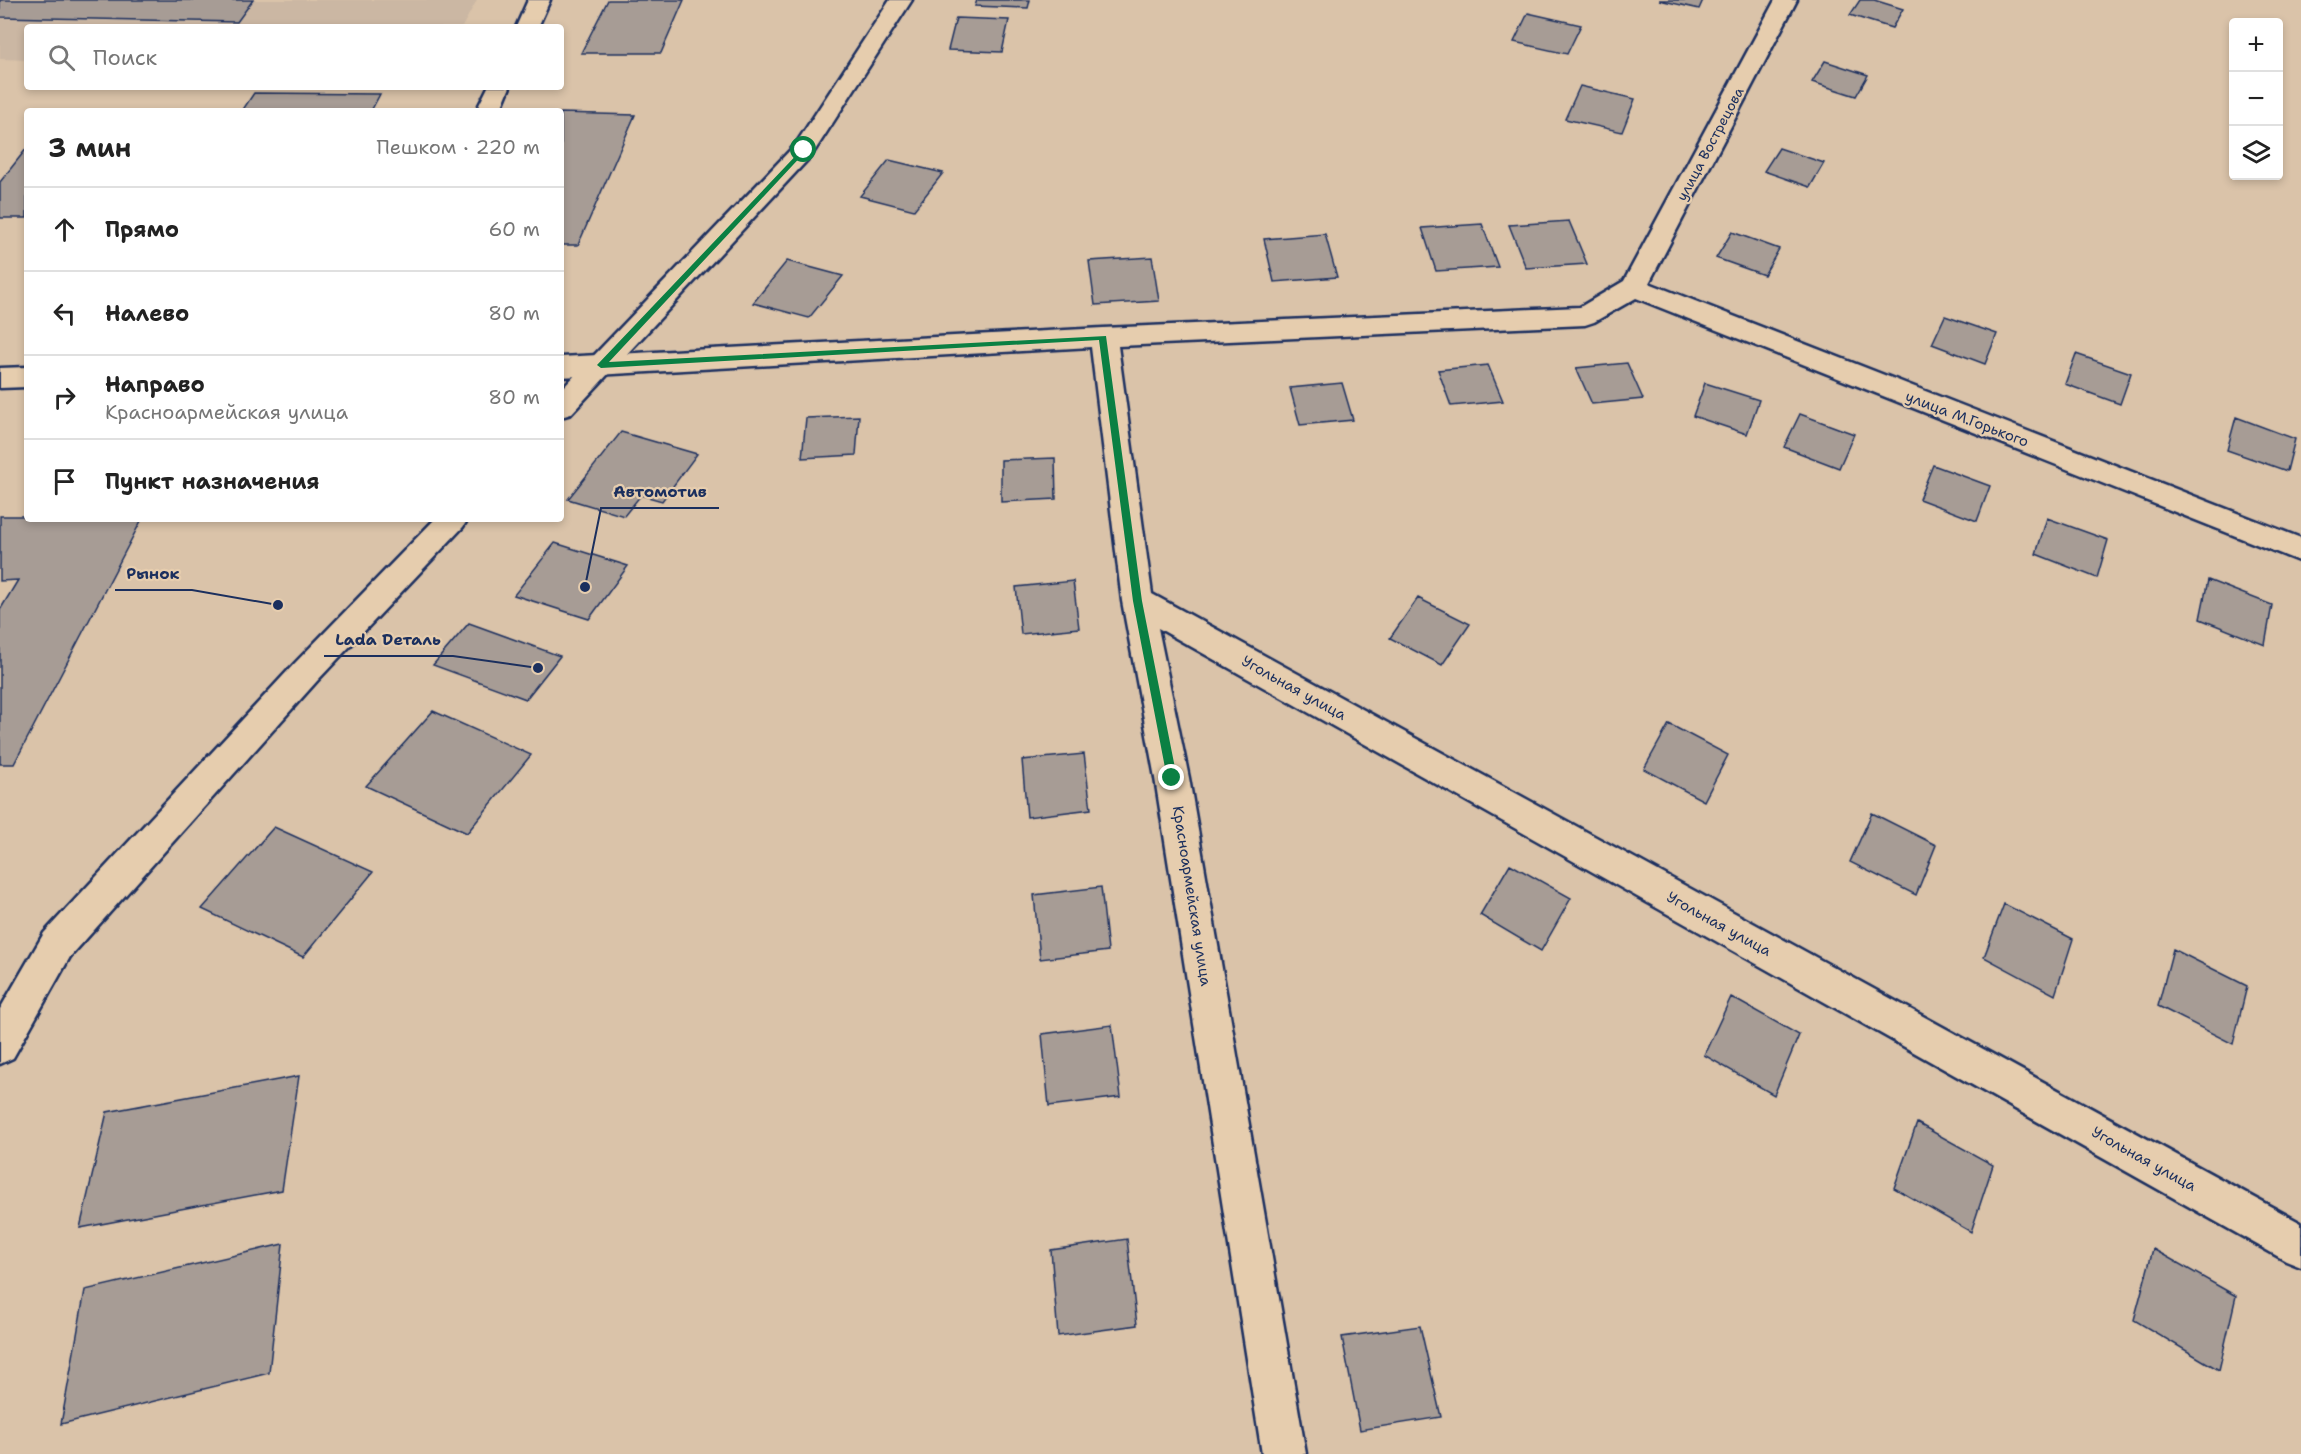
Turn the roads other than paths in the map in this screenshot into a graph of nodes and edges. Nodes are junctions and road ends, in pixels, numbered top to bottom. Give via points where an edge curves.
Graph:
1 (540, 0) edge
2 (901, 0) edge
3 (1786, 0) edge
4 (528, 24) edge
5 (498, 90) edge
6 (489, 108) edge
7 (1634, 287) junction
8 (1103, 338) junction
9 (601, 365) junction
10 (564, 367) edge
11 (24, 377) edge
12 (0, 378) edge
13 (564, 404) edge
14 (450, 522) edge
15 (2301, 550) edge
16 (1137, 601) junction
17 (0, 1046) edge
18 (2301, 1246) edge
19 (1284, 1454) edge

1 - 4 street
2 - 9 street via 804,150
3 - 7 street, улица Вострецова
5 - 6 street
7 - 8 street via 1585,316
7 - 15 street, улица М.Горького
8 - 9 street
8 - 16 street, Красноармейская улица
9 - 10 street
9 - 13 street
11 - 12 street
14 - 17 street via 306,672 57,945
16 - 18 street, Угольная улица
16 - 19 street, Красноармейская улица via 1172,778

